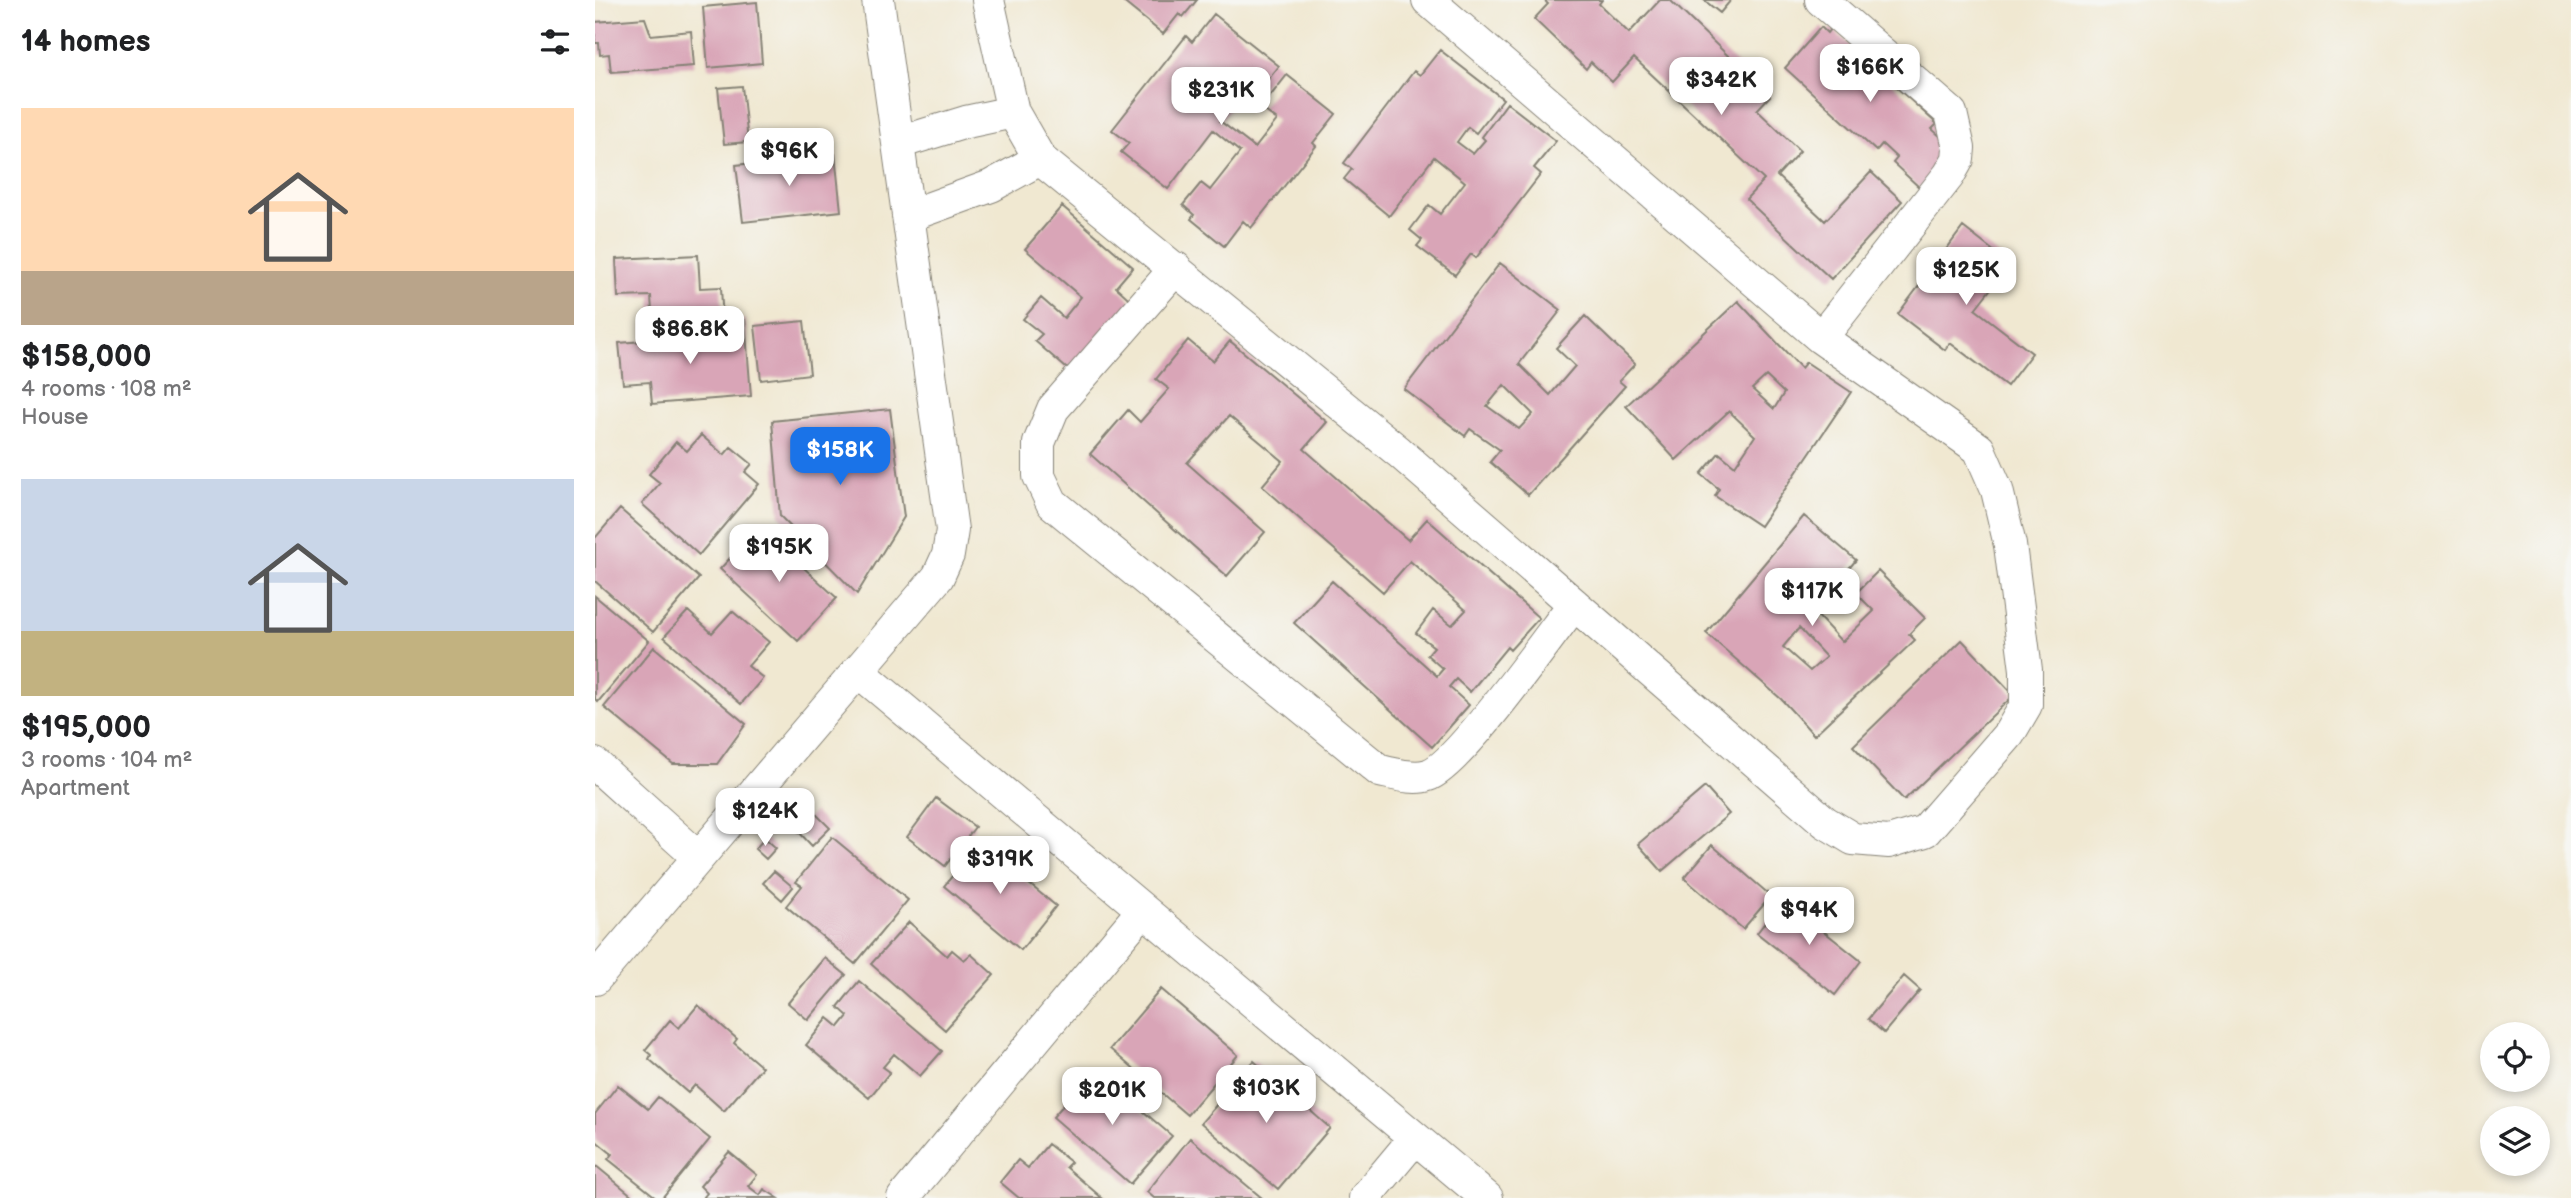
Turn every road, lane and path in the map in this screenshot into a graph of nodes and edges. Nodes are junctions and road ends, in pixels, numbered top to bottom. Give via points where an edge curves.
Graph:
1 (878, 0) edge
2 (988, 0) edge
3 (1428, 0) edge
4 (1821, 0) edge
5 (1013, 112) junction
6 (898, 143) junction
7 (1040, 159) junction
8 (908, 216) junction
9 (1176, 268) junction
10 (1821, 338) junction
11 (1574, 604) junction
12 (858, 671) junction
13 (595, 764) edge
14 (697, 856) junction
15 (1143, 910) junction
16 (595, 979) edge
17 (1415, 1138) junction
18 (903, 1198) edge
19 (1365, 1198) edge
20 (1487, 1198) edge

1 - 6 street
2 - 5 street
3 - 10 street
4 - 10 street via 1951,114 1959,148 1949,175
5 - 6 street via 966,121
5 - 7 street
6 - 8 street
7 - 8 street via 991,186
7 - 9 street
8 - 12 street via 952,530 938,577
9 - 11 street
9 - 11 street via 1053,409 1039,443 1039,476 1052,503 1380,771 1405,776 1429,775 1456,756
10 - 11 street via 1979,449 1997,490 2010,545 2026,705 2009,734 1925,831 1889,842 1853,839 1825,821
12 - 14 street
12 - 15 street
13 - 14 street
14 - 16 street
15 - 17 street
15 - 18 street
17 - 19 street
17 - 20 street

